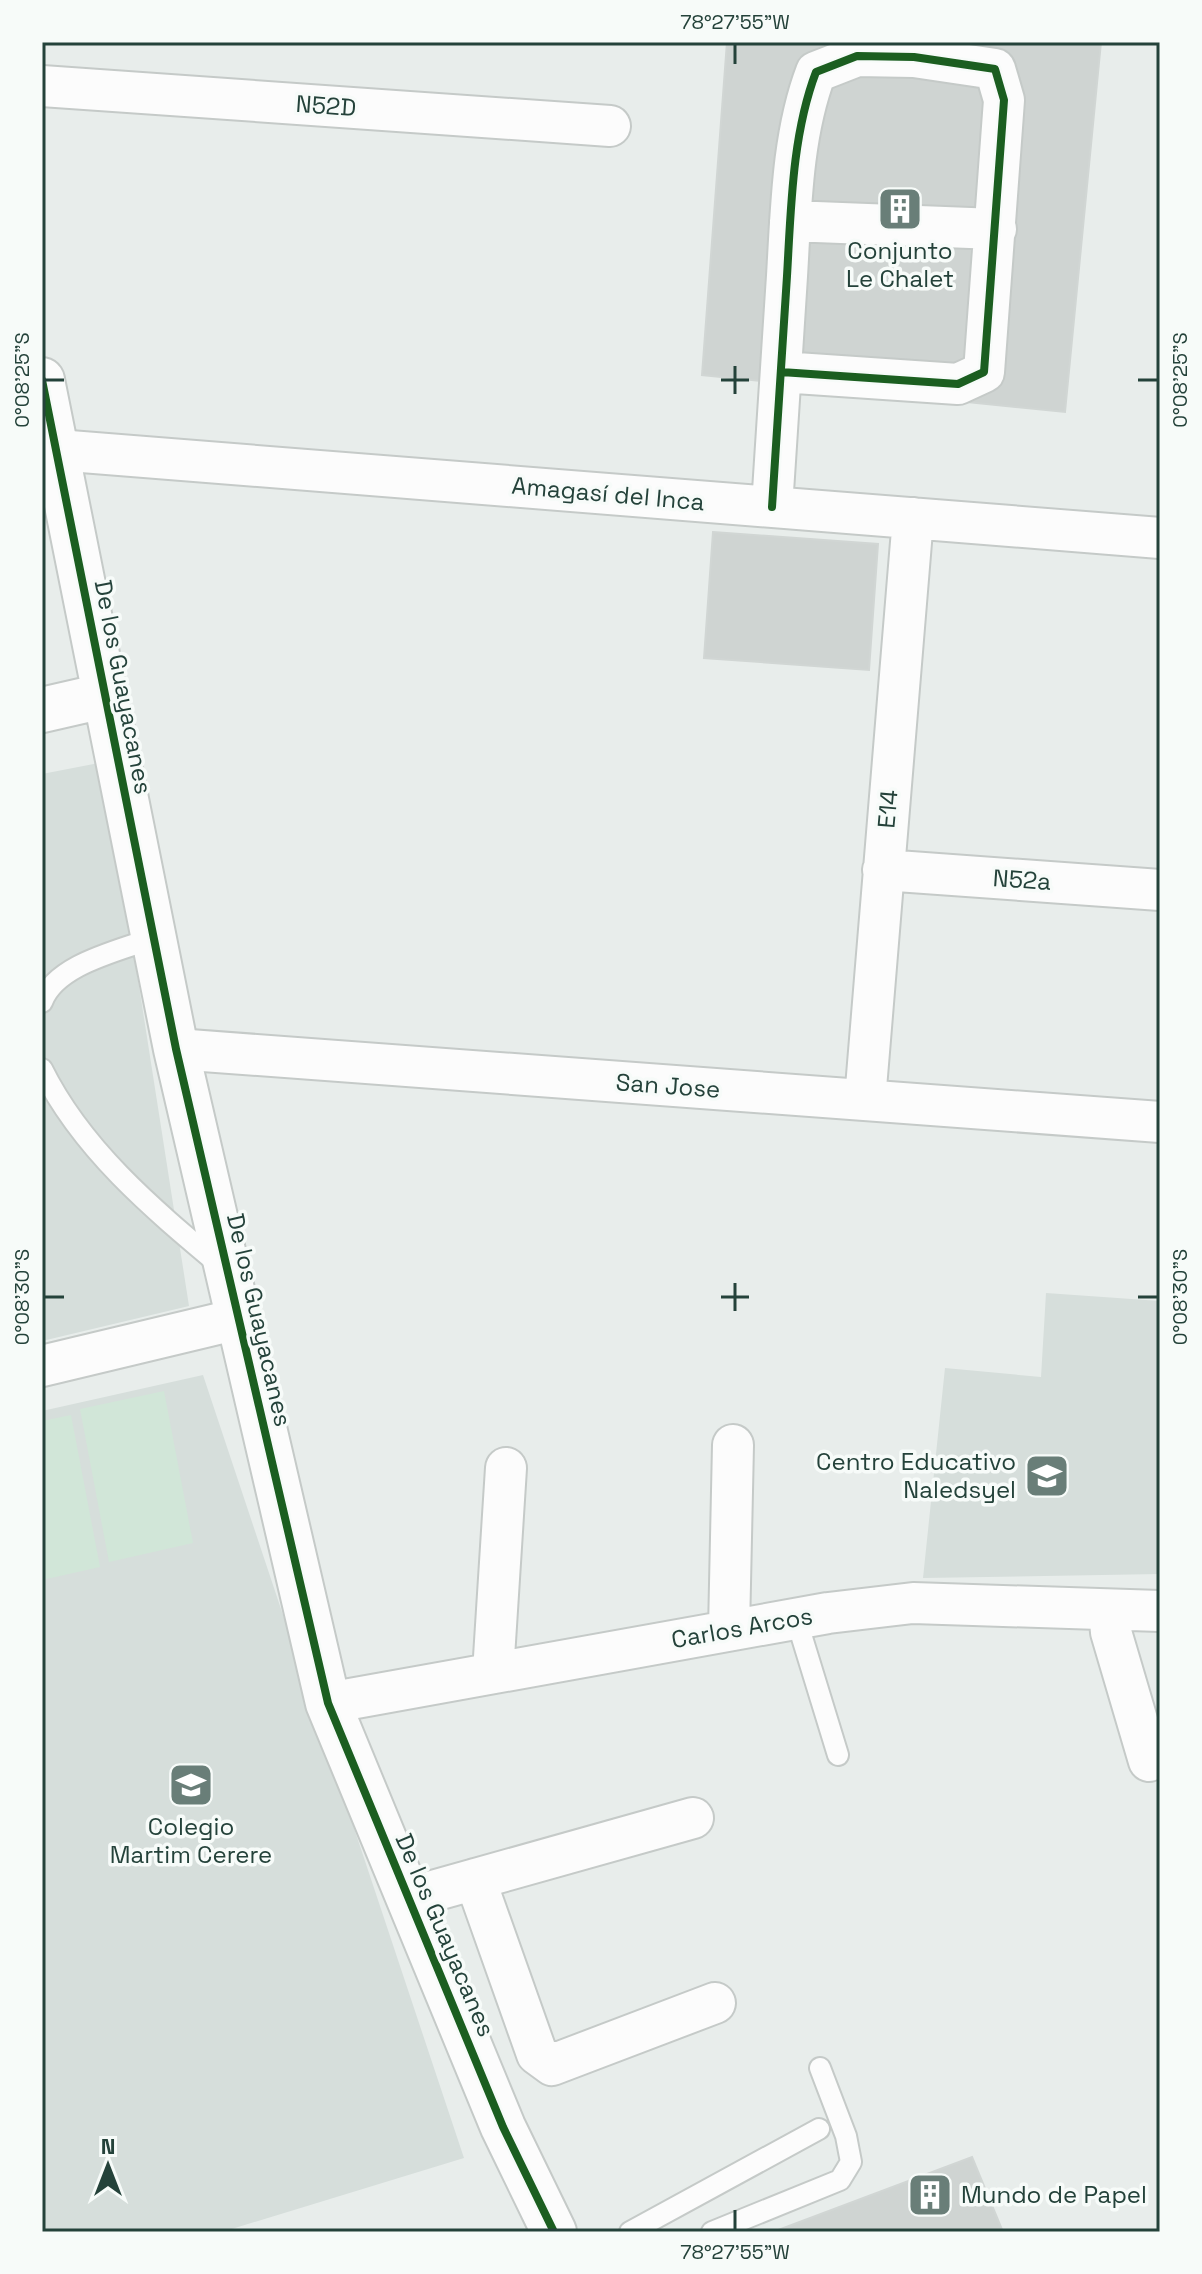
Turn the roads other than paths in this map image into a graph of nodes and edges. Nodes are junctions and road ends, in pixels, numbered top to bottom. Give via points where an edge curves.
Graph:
1 (42, 86) edge
2 (610, 126) dead end
3 (790, 221) junction
4 (996, 229) junction
5 (781, 372) junction
6 (42, 380) edge
7 (57, 450) junction
8 (772, 507) junction
9 (913, 518) junction
10 (1160, 538) edge
11 (103, 696) junction
12 (42, 710) edge
13 (883, 870) junction
14 (1160, 890) edge
15 (153, 938) junction
16 (42, 1002) edge
17 (176, 1049) junction
18 (42, 1069) edge
19 (865, 1100) junction
20 (1160, 1122) edge
21 (227, 1271) junction
22 (238, 1319) junction
23 (42, 1366) edge
24 (733, 1445) dead end
25 (506, 1468) dead end
26 (1109, 1611) junction
27 (1160, 1611) edge
28 (796, 1618) junction
29 (729, 1630) junction
30 (493, 1673) junction
31 (328, 1703) junction
32 (838, 1755) dead end
33 (1149, 1761) dead end
34 (693, 1818) dead end
35 (475, 1879) junction
36 (408, 1898) junction
37 (715, 2003) dead end
38 (820, 2068) dead end
39 (819, 2129) dead end
40 (554, 2232) edge
41 (630, 2232) edge
42 (712, 2232) edge

1 - 2 street, N52D
3 - 4 street
3 - 4 street via 808,93 816,72 857,56 914,57 995,69 1004,100
3 - 5 street
4 - 5 street via 984,372 958,384
5 - 8 street
6 - 7 street, De los Guayacanes
7 - 8 street, Amagasí del Inca
7 - 11 street, De los Guayacanes
8 - 9 street, Amagasí del Inca
9 - 10 street, Amagasí del Inca
9 - 13 street, E14
11 - 12 street
11 - 15 street, De los Guayacanes
13 - 14 street, N52a
13 - 19 street, E14
15 - 16 lane via 63,976
15 - 17 street, De los Guayacanes
17 - 19 street, San Jose
17 - 21 street, De los Guayacanes
18 - 21 lane via 55,1094 141,1199
19 - 20 street, San Jose
21 - 22 street, De los Guayacanes
22 - 23 street
22 - 31 street, De los Guayacanes
24 - 29 street
25 - 30 street
26 - 27 street, Carlos Arcos
26 - 28 street, Carlos Arcos via 913,1603
26 - 33 street
28 - 29 street, Carlos Arcos
28 - 32 lane
29 - 30 street, Carlos Arcos
30 - 31 street, Carlos Arcos
31 - 36 street, De los Guayacanes
34 - 35 street
35 - 36 street
35 - 37 street via 537,2054 552,2065
36 - 40 street, De los Guayacanes via 503,2127
38 - 42 lane via 851,2162 840,2180
39 - 41 lane

